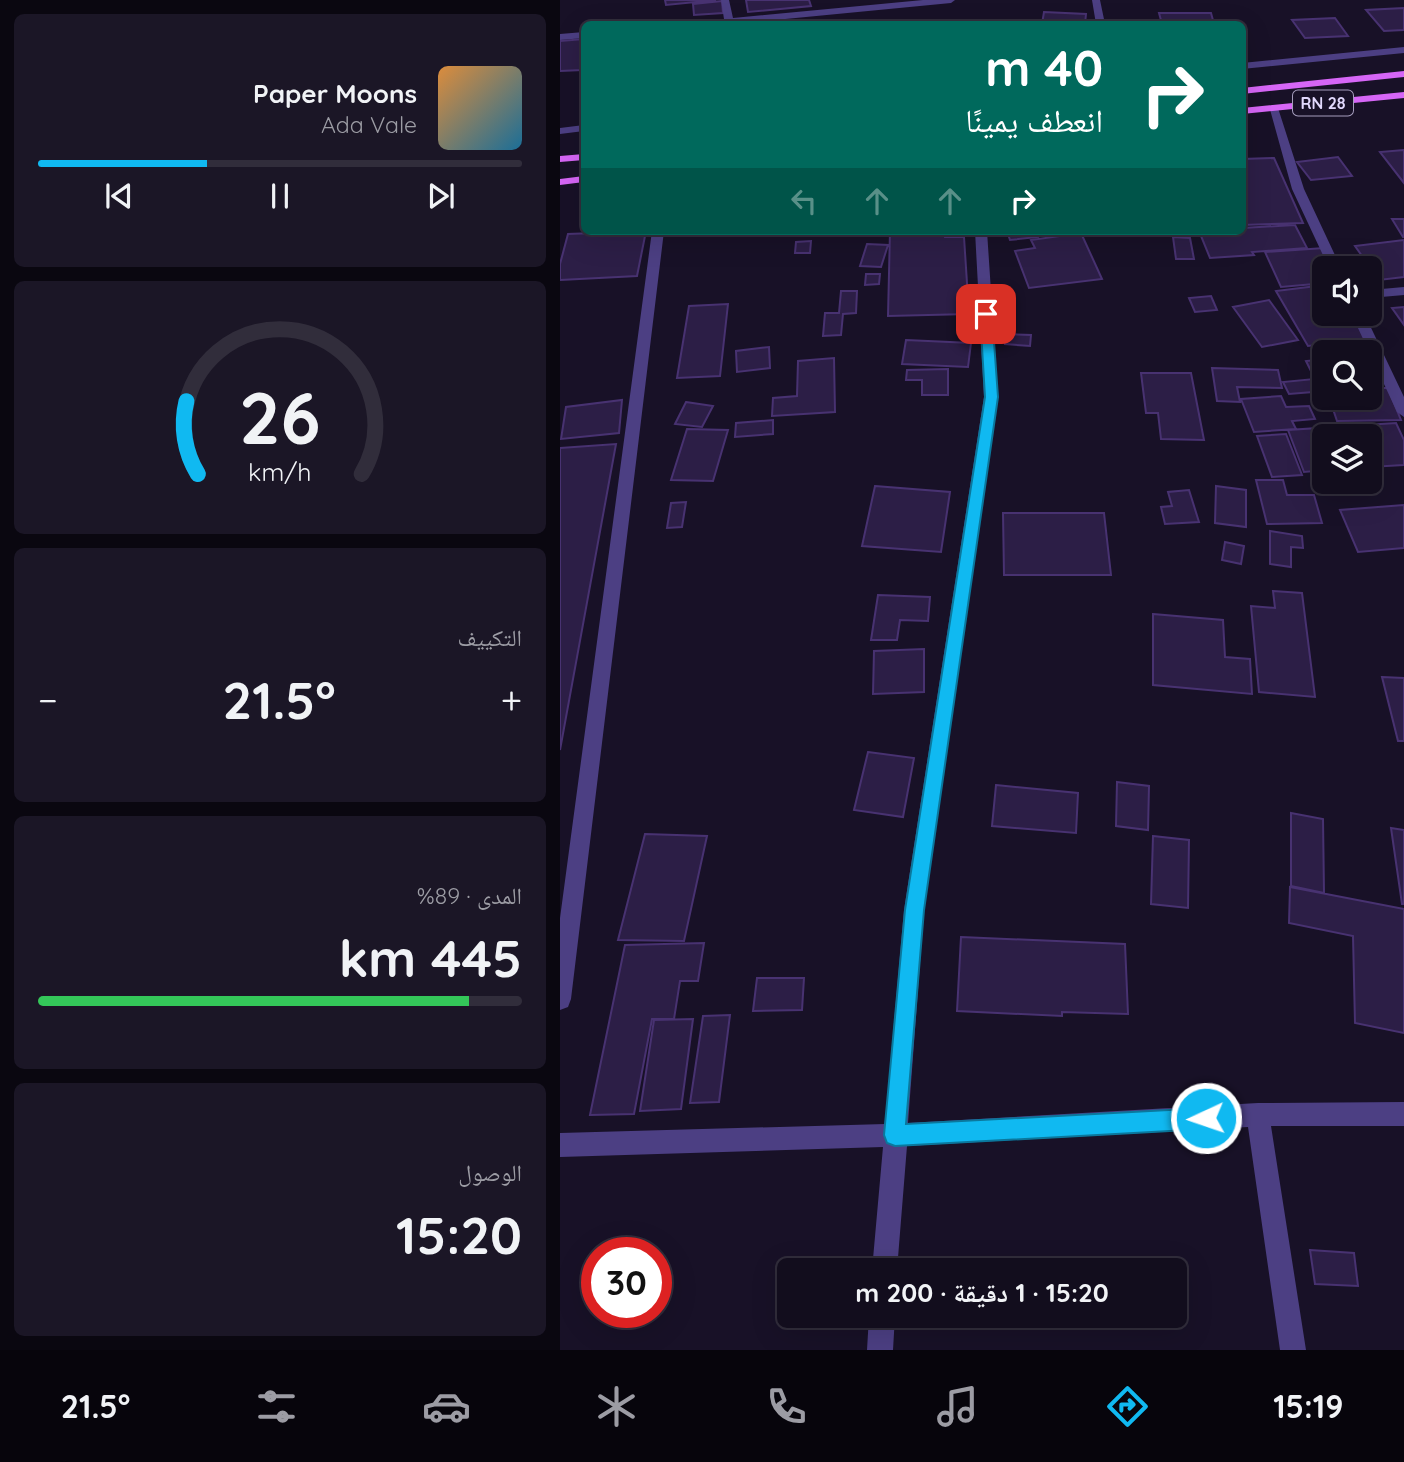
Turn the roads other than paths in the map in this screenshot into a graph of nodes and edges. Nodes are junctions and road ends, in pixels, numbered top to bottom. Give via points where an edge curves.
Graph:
1 (725, 0) edge
2 (951, 0) edge
3 (1096, 0) edge
4 (728, 21) edge
5 (747, 21) edge
6 (1100, 21) edge
7 (581, 35) edge
8 (560, 37) edge
9 (1404, 50) edge
10 (1246, 66) edge
11 (1404, 74) edge
12 (1246, 90) edge
13 (1404, 95) edge
14 (1273, 108) junction
15 (1246, 111) edge
16 (581, 128) edge
17 (560, 131) edge
18 (581, 157) edge
19 (560, 159) edge
20 (581, 179) edge
21 (560, 182) edge
22 (657, 235) edge
23 (981, 235) edge
24 (1329, 256) edge
25 (1404, 291) edge
26 (1382, 293) edge
27 (1363, 326) edge
28 (1404, 412) edge
29 (560, 999) edge
30 (1404, 1114) edge
31 (1258, 1115) junction
32 (895, 1135) junction
33 (560, 1144) edge
34 (887, 1258) edge
35 (881, 1328) edge
36 (880, 1350) edge
37 (1293, 1350) edge

1 - 4 street
2 - 5 street
3 - 6 street
7 - 8 street
9 - 10 street
11 - 12 main road, RN 28
13 - 14 main road, RN 28
14 - 15 main road, RN 28
14 - 24 street via 1298,189
16 - 17 street
18 - 19 main road
20 - 21 main road
22 - 29 street
23 - 32 street via 991,397 914,910
25 - 26 street
27 - 28 street
30 - 31 street
31 - 32 street
31 - 37 street
32 - 33 street
32 - 34 street
35 - 36 street

